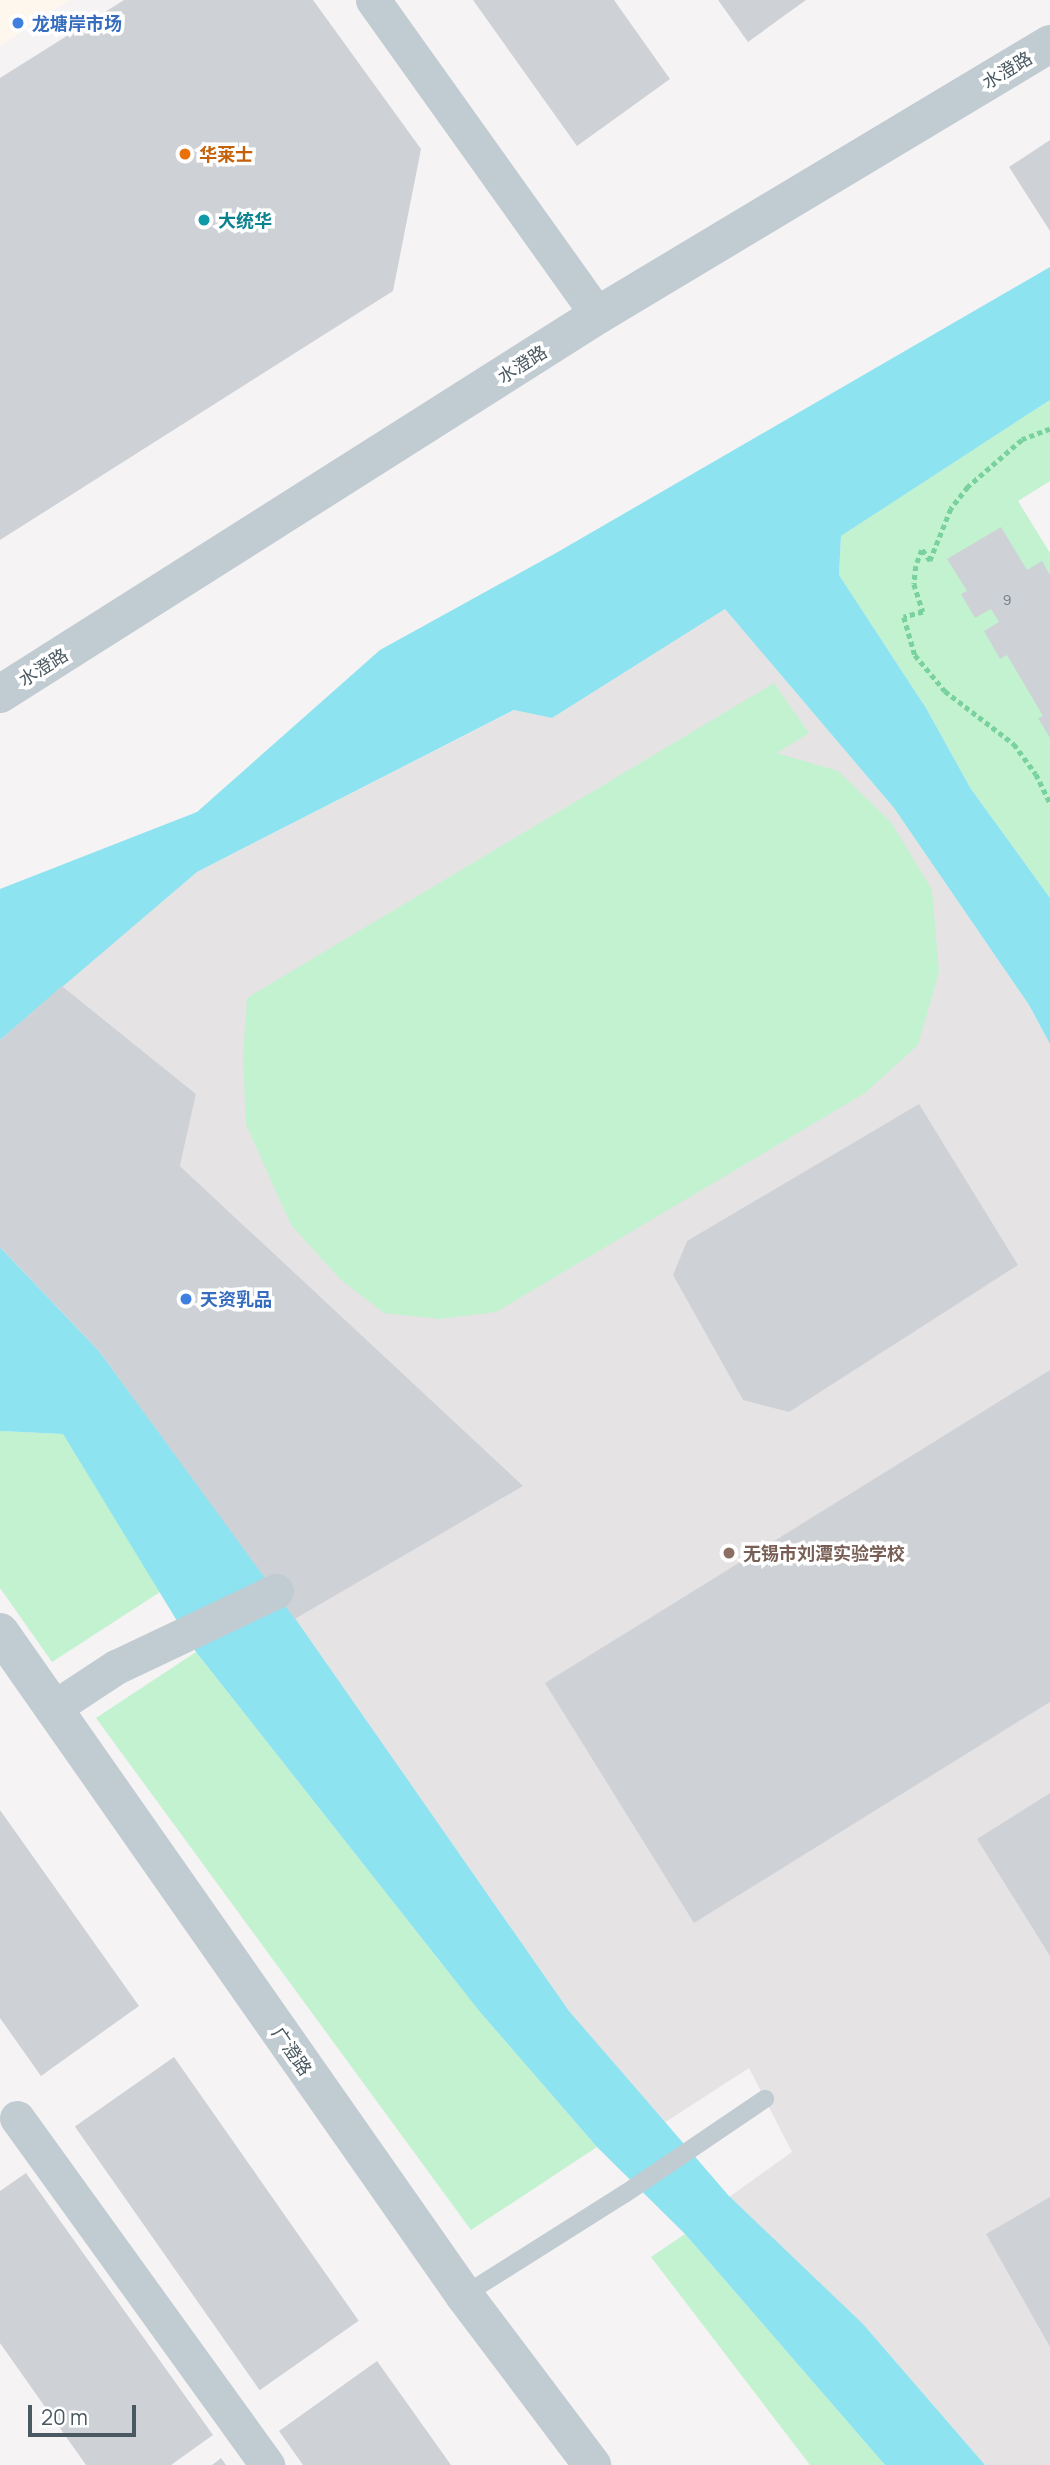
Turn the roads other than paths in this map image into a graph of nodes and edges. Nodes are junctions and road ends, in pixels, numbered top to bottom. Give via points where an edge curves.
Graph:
1 (373, 0) edge
2 (1050, 44) edge
3 (598, 315) junction
4 (0, 694) edge
5 (276, 1591) dead end
6 (0, 1632) edge
7 (52, 1709) junction
8 (765, 2099) dead end
9 (6, 2115) edge
10 (464, 2295) junction
11 (267, 2465) edge
12 (592, 2465) edge

1 - 3 street
2 - 3 street, 水澄路
3 - 4 street, 水澄路
5 - 7 street via 116,1667
6 - 7 street, 广澄路
7 - 10 street, 广澄路
8 - 10 lane
9 - 11 street
10 - 12 street, 广澄路

